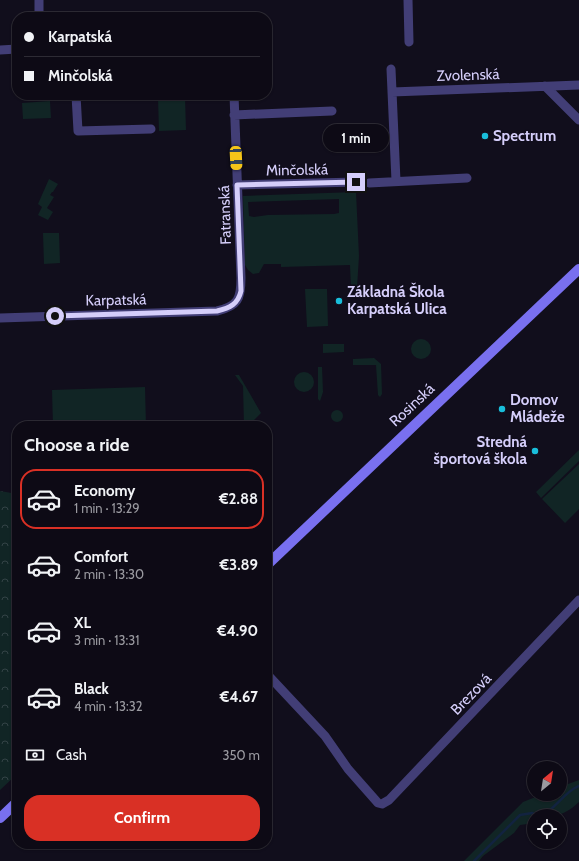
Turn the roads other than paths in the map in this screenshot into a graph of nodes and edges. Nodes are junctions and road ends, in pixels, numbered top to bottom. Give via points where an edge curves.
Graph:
1 (38, 0) edge
2 (408, 0) edge
3 (39, 12) edge
4 (409, 42) dead end
5 (0, 50) edge
6 (12, 50) edge
7 (391, 69) dead end
8 (579, 85) edge
9 (546, 86) junction
10 (392, 92) junction
11 (76, 100) edge
12 (234, 100) edge
13 (332, 111) dead end
14 (234, 115) junction
15 (579, 120) edge
16 (151, 130) dead end
17 (467, 178) dead end
18 (396, 181) junction
19 (356, 182) dead end
20 (369, 183) dead end
21 (237, 185) junction
22 (579, 269) edge
23 (232, 306) joint
24 (0, 318) edge
25 (272, 560) edge
26 (579, 600) edge
27 (272, 679) edge
28 (12, 807) edge
29 (0, 818) edge

1 - 3 street
2 - 4 street
5 - 6 street
7 - 10 street
8 - 9 street, Zvolenská
9 - 10 street, Zvolenská
9 - 15 street
10 - 18 street
11 - 16 street via 78,131
12 - 14 street, Fatranská
13 - 14 street
14 - 21 street, Fatranská
17 - 18 street
18 - 20 street
19 - 21 street, Minčolská
21 - 23 street, Fatranská via 241,291 240,298
22 - 25 street, Rosinská
23 - 24 street, Karpatská via 217,311
26 - 27 street, Brezová via 390,800 382,804 351,773 325,736
28 - 29 street

